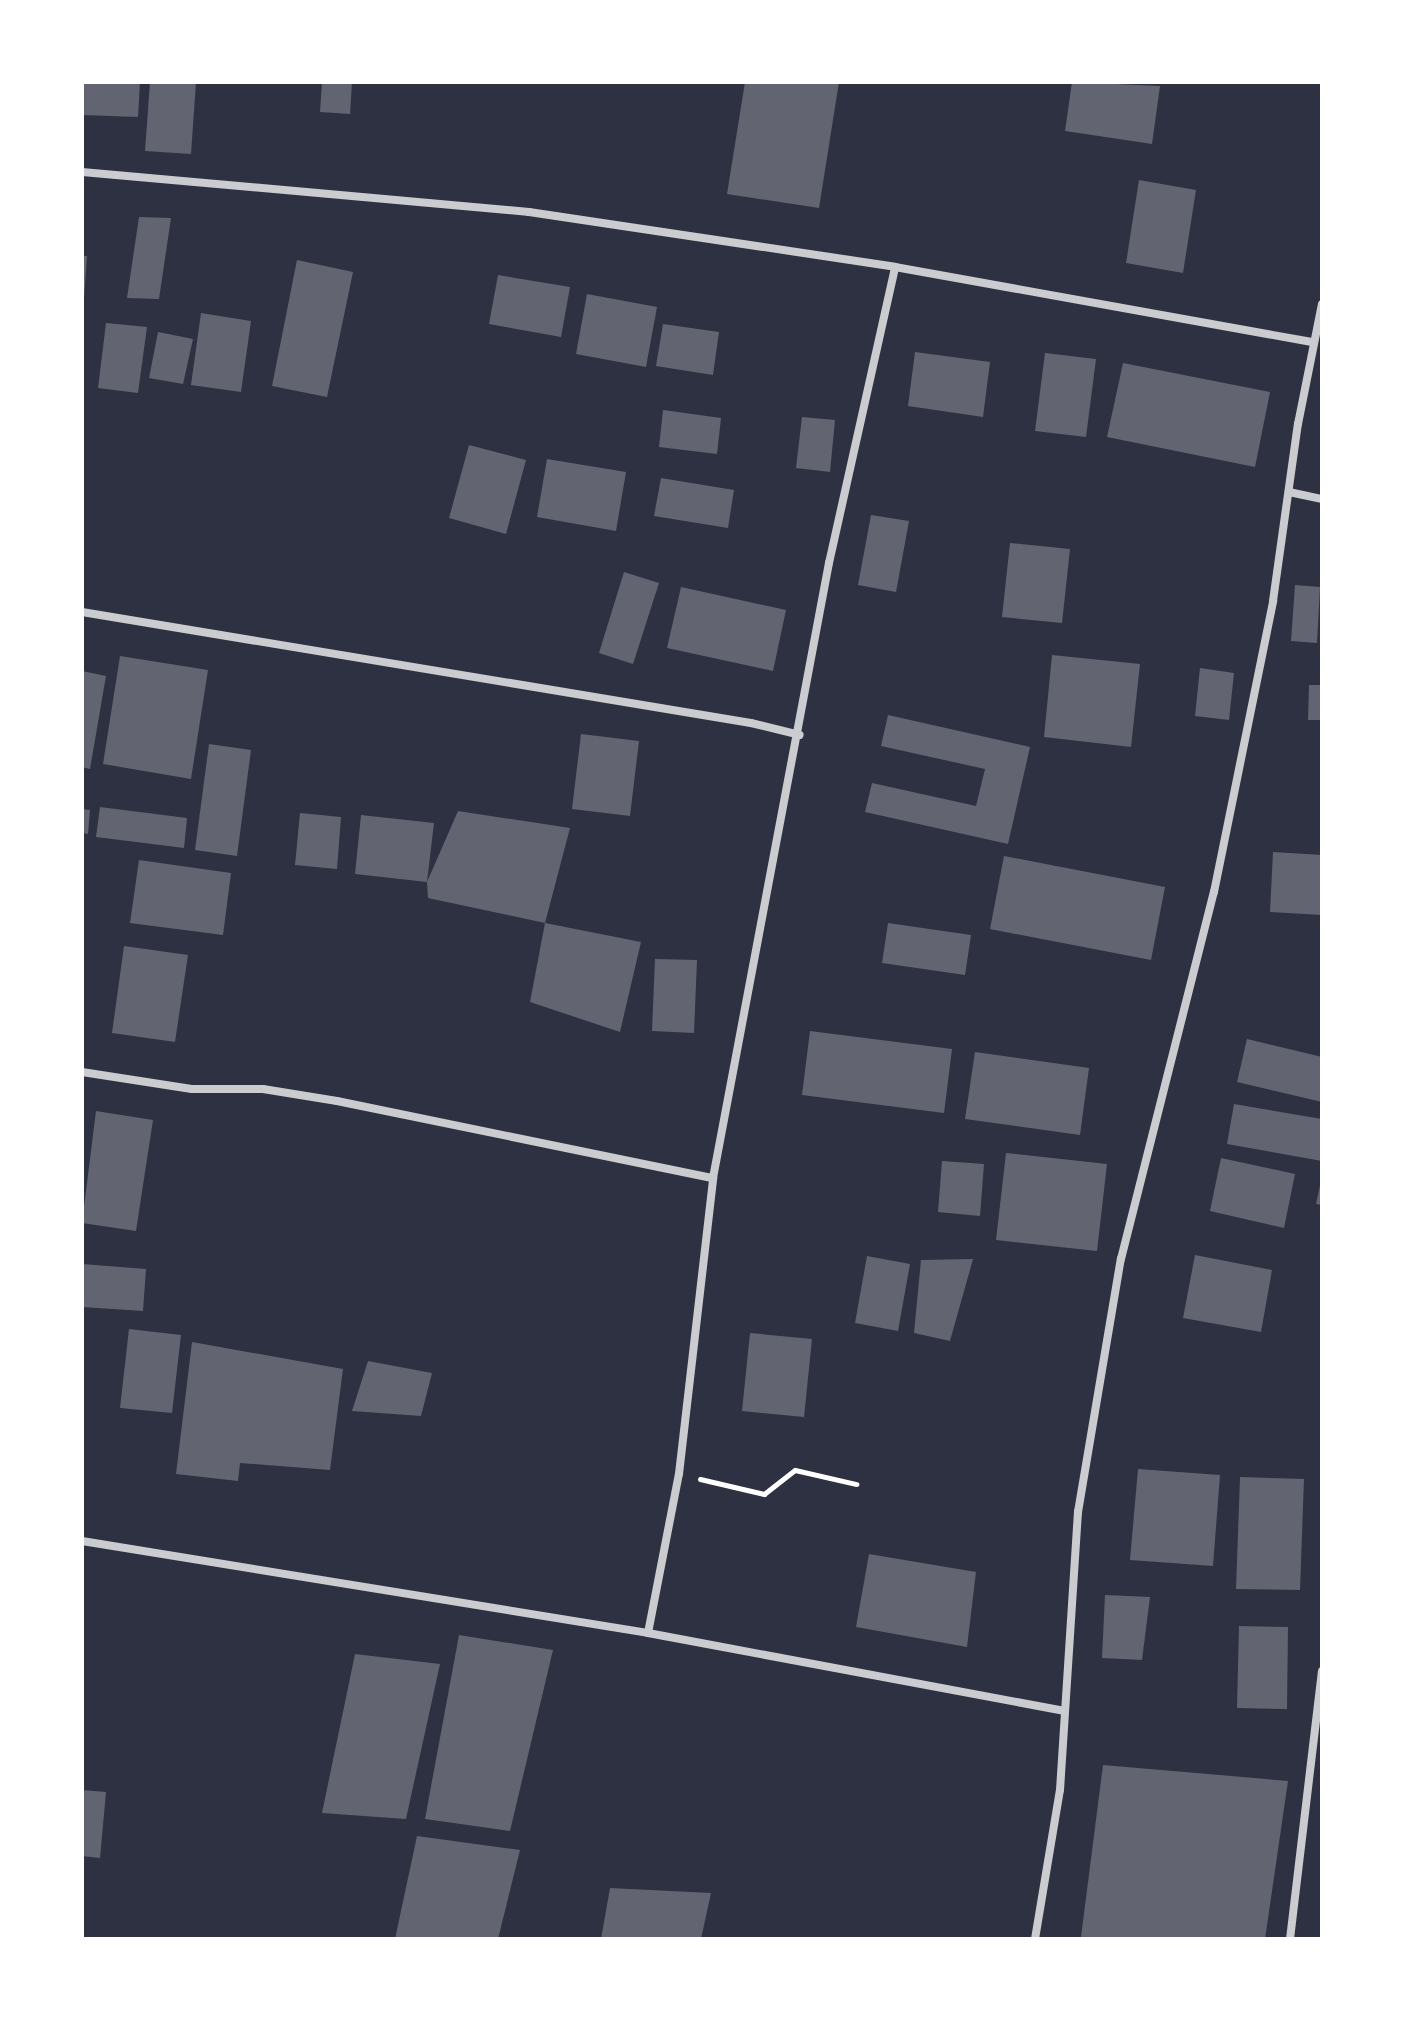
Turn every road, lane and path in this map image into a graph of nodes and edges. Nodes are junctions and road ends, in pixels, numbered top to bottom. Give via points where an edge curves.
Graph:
1 (82, 172) edge
2 (895, 267) junction
3 (1322, 304) edge
4 (1313, 342) junction
5 (1289, 492) junction
6 (1322, 499) edge
7 (82, 612) edge
8 (800, 735) junction
9 (82, 1072) edge
10 (713, 1178) junction
11 (679, 1474) junction
12 (856, 1484) dead end
13 (82, 1541) edge
14 (648, 1633) junction
15 (1322, 1671) edge
16 (1065, 1711) junction
17 (1035, 1939) edge
18 (1290, 1939) edge

1 - 2 street via 529,212
2 - 4 street
2 - 8 street via 829,563
3 - 4 street
4 - 5 street
5 - 6 street
5 - 16 street via 1273,601 1214,892 1121,1259 1078,1512
7 - 8 street
8 - 10 street
9 - 10 street via 192,1089 263,1089 337,1101
10 - 11 street
11 - 12 path via 764,1494 795,1470
11 - 14 street
13 - 14 street
14 - 16 street
15 - 18 street
16 - 17 street via 1060,1790

